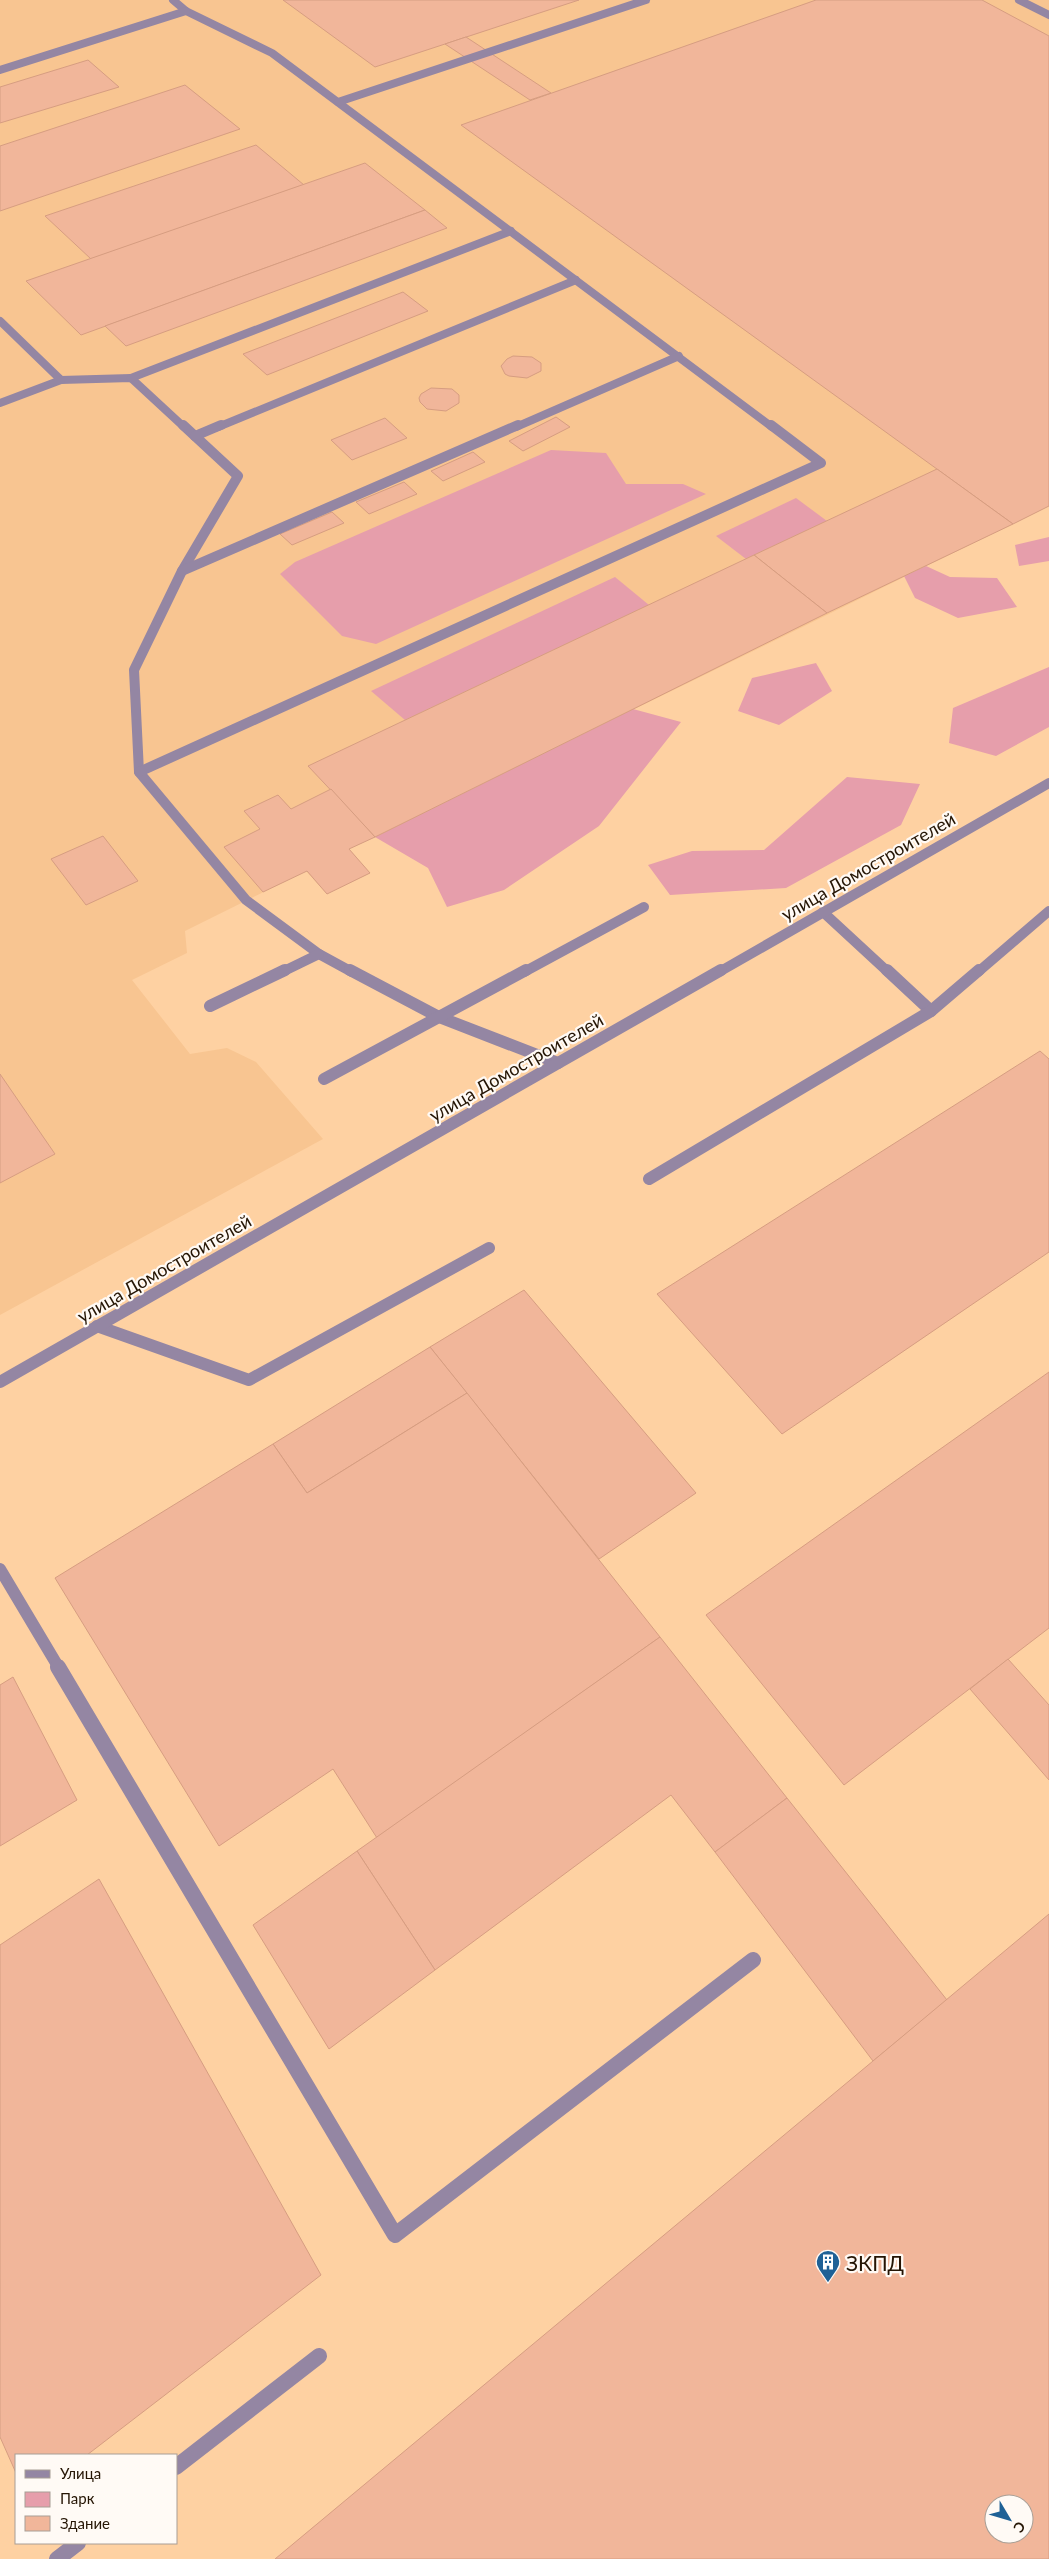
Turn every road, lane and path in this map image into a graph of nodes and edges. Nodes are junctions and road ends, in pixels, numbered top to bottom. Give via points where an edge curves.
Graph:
1 (173, 0) edge
2 (646, 0) edge
3 (1019, 0) edge
4 (186, 11) junction
5 (1049, 15) edge
6 (0, 70) edge
7 (338, 102) junction
8 (511, 231) junction
9 (576, 280) junction
10 (0, 321) edge
11 (679, 356) junction
12 (131, 378) junction
13 (61, 380) junction
14 (0, 403) edge
15 (195, 436) junction
16 (182, 571) junction
17 (139, 772) junction
18 (1049, 782) edge
19 (644, 907) dead end
20 (1049, 911) edge
21 (823, 912) junction
22 (318, 954) junction
23 (210, 1006) dead end
24 (931, 1011) junction
25 (439, 1017) junction
26 (558, 1063) junction
27 (324, 1079) dead end
28 (649, 1179) dead end
29 (489, 1248) dead end
30 (97, 1326) junction
31 (0, 1382) edge
32 (0, 1569) edge
33 (753, 1960) dead end
34 (319, 2356) dead end
35 (178, 2464) edge
36 (77, 2544) edge
37 (57, 2559) edge

1 - 4 street
2 - 7 street
3 - 5 street
4 - 6 street
4 - 7 street via 272,53
7 - 8 street
8 - 9 street
8 - 12 street
9 - 11 street
9 - 15 street
10 - 13 street
11 - 16 street
11 - 17 street via 821,463
12 - 13 street
12 - 15 street
13 - 14 street
15 - 16 street via 238,476
16 - 17 street via 134,670
17 - 22 street via 246,900
18 - 21 street, улица Домостроителей
19 - 25 street
20 - 24 street
21 - 24 street
21 - 26 street, улица Домостроителей
22 - 23 street
22 - 25 street
24 - 28 street
25 - 26 street
25 - 27 street
26 - 30 street, улица Домостроителей
29 - 30 street via 248,1380
30 - 31 street, улица Домостроителей
32 - 33 street via 395,2235
34 - 35 street
36 - 37 street

